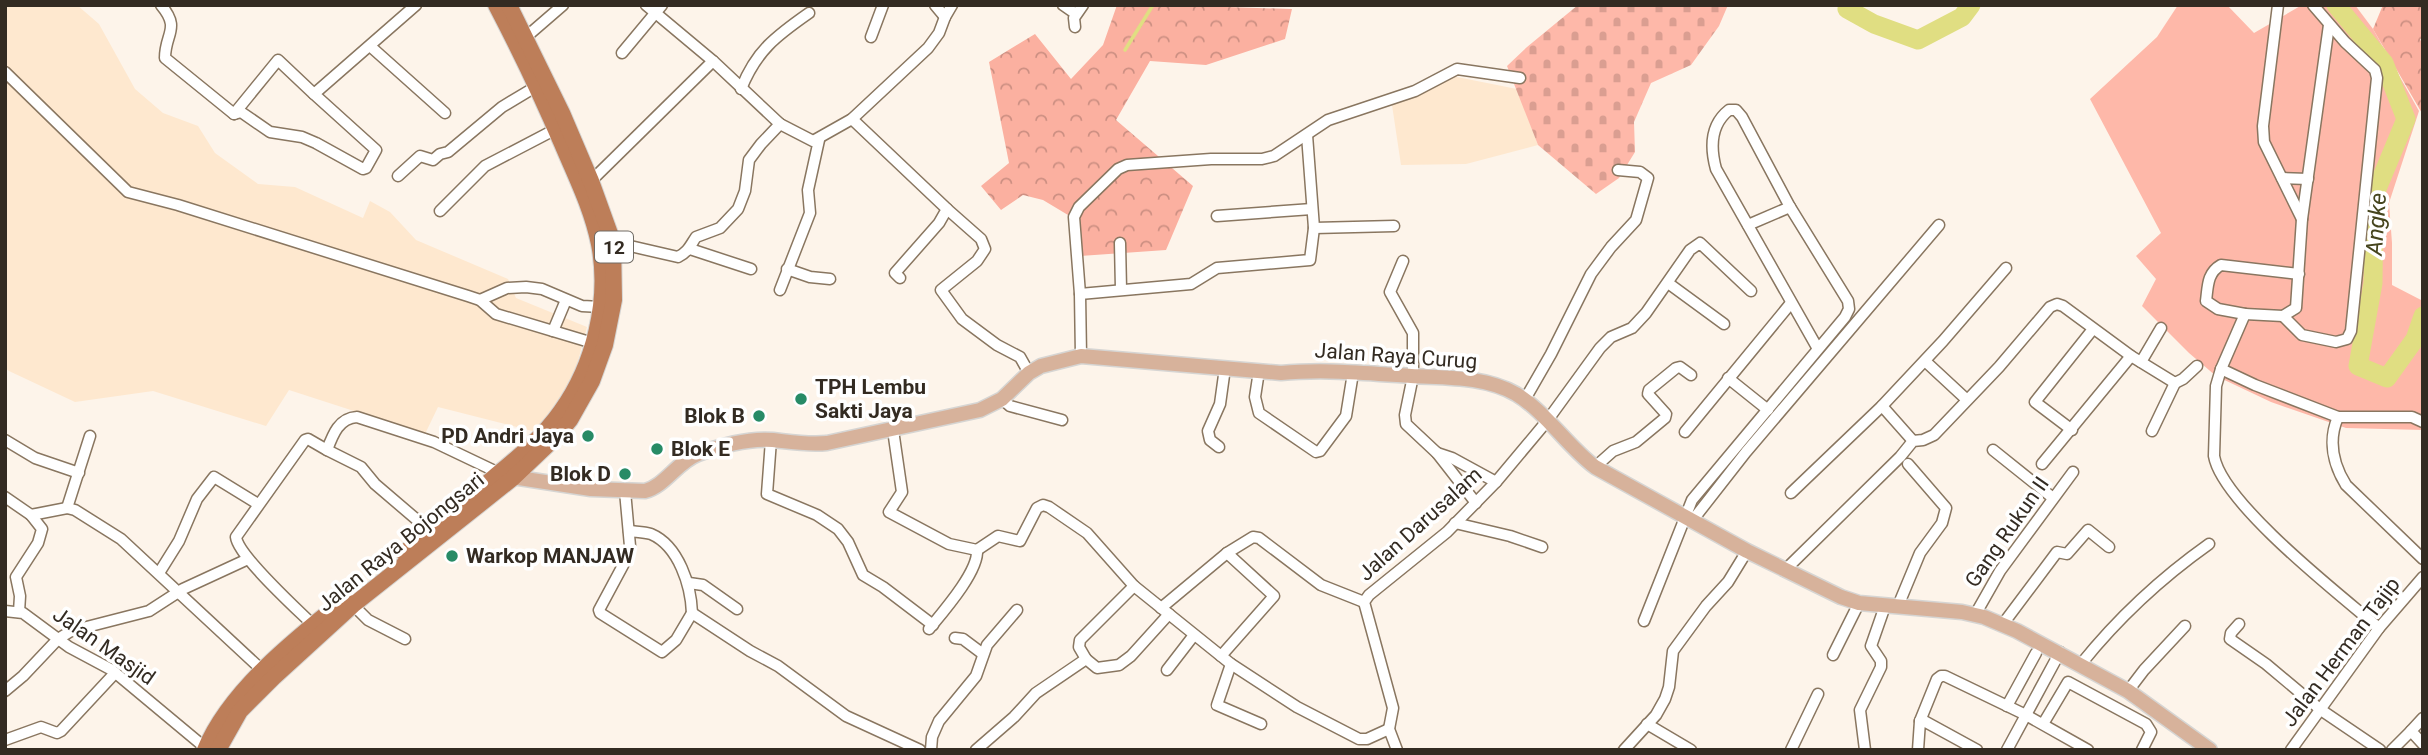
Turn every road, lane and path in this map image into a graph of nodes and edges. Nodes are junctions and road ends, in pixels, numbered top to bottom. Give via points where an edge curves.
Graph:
1 (161, 5) edge
2 (416, 5) edge
3 (496, 5) edge
4 (509, 5) edge
5 (564, 5) edge
6 (883, 5) edge
7 (935, 5) edge
8 (952, 5) edge
9 (1063, 5) edge
10 (2278, 5) edge
11 (2313, 5) edge
12 (654, 8) edge
13 (1079, 10) edge
14 (809, 13) dead end
15 (945, 17) junction
16 (2329, 25) junction
17 (1075, 27) dead end
18 (526, 37) junction
19 (871, 37) dead end
20 (370, 46) junction
21 (622, 53) dead end
22 (713, 61) junction
23 (5, 72) edge
24 (1520, 78) dead end
25 (537, 86) junction
26 (741, 89) junction
27 (314, 94) junction
28 (445, 113) dead end
29 (233, 114) junction
30 (852, 119) junction
31 (780, 124) junction
32 (556, 129) junction
33 (1307, 135) junction
34 (819, 140) junction
35 (1618, 170) dead end
36 (398, 176) dead end
37 (2282, 178) junction
38 (2308, 178) junction
39 (592, 181) junction
40 (1790, 207) junction
41 (947, 209) junction
42 (1312, 209) junction
43 (440, 211) dead end
44 (1217, 216) dead end
45 (2302, 219) junction
46 (1748, 225) junction
47 (1939, 225) dead end
48 (1394, 226) dead end
49 (1314, 228) junction
50 (613, 242) junction
51 (1120, 243) dead end
52 (690, 249) junction
53 (1403, 261) dead end
54 (2006, 268) dead end
55 (751, 269) dead end
56 (787, 269) junction
57 (2299, 274) junction
58 (900, 278) dead end
59 (830, 279) dead end
60 (1668, 283) junction
61 (1121, 289) junction
62 (780, 290) dead end
63 (1751, 291) dead end
64 (1080, 294) junction
65 (480, 300) junction
66 (566, 300) junction
67 (1791, 303) junction
68 (601, 307) junction
69 (2245, 313) junction
70 (2284, 316) junction
71 (1724, 324) dead end
72 (2093, 328) junction
73 (2161, 328) dead end
74 (553, 331) junction
75 (593, 342) junction
76 (1818, 349) junction
77 (1081, 356) junction
78 (2136, 359) junction
79 (1925, 361) junction
80 (2197, 366) dead end
81 (1225, 368) junction
82 (2221, 369) junction
83 (1259, 371) junction
84 (1029, 373) junction
85 (1353, 373) junction
86 (1691, 375) dead end
87 (1413, 376) junction
88 (1728, 378) junction
89 (2175, 383) junction
90 (1002, 399) junction
91 (1966, 399) junction
92 (1524, 401) junction
93 (1882, 406) junction
94 (1768, 410) junction
95 (2338, 416) junction
96 (1062, 420) dead end
97 (1547, 421) junction
98 (2423, 422) edge
99 (892, 430) junction
100 (2072, 430) junction
101 (2152, 431) dead end
102 (1685, 432) dead end
103 (90, 436) dead end
104 (5, 440) edge
105 (771, 440) junction
106 (1913, 441) junction
107 (1219, 447) dead end
108 (327, 450) junction
109 (1993, 450) dead end
110 (1437, 453) junction
111 (1908, 464) dead end
112 (2042, 464) dead end
113 (1595, 467) junction
114 (2073, 472) dead end
115 (79, 473) junction
116 (506, 476) junction
117 (1496, 482) junction
118 (625, 491) junction
119 (1791, 493) dead end
120 (5, 497) edge
121 (2053, 498) junction
122 (1476, 503) junction
123 (258, 504) junction
124 (67, 508) junction
125 (31, 515) junction
126 (1688, 519) junction
127 (1455, 523) junction
128 (430, 531) junction
129 (629, 531) junction
130 (2209, 544) dead end
131 (1542, 547) dead end
132 (2109, 547) dead end
133 (977, 550) junction
134 (1747, 551) junction
135 (1227, 553) junction
136 (248, 559) junction
137 (2423, 559) edge
138 (1784, 571) junction
139 (159, 573) junction
140 (2423, 577) edge
141 (689, 583) junction
142 (1134, 586) junction
143 (178, 592) junction
144 (1364, 602) junction
145 (1859, 603) junction
146 (354, 605) junction
147 (1892, 606) junction
148 (737, 609) dead end
149 (1017, 610) dead end
150 (5, 611) edge
151 (1165, 611) junction
152 (19, 612) junction
153 (691, 613) junction
154 (1975, 615) junction
155 (1644, 621) dead end
156 (2003, 624) junction
157 (2239, 624) dead end
158 (313, 625) junction
159 (2185, 626) dead end
160 (2379, 628) junction
161 (1194, 635) junction
162 (955, 638) dead end
163 (58, 639) junction
164 (405, 639) dead end
165 (2060, 652) junction
166 (983, 653) junction
167 (2036, 653) dead end
168 (1833, 654) dead end
169 (1221, 656) junction
170 (1086, 659) junction
171 (1231, 664) junction
172 (2081, 664) junction
173 (1167, 670) dead end
174 (263, 671) junction
175 (115, 673) junction
176 (5, 691) edge
177 (2128, 691) junction
178 (1818, 694) dead end
179 (2007, 706) junction
180 (2321, 710) junction
181 (2026, 715) junction
182 (2423, 718) edge
183 (1920, 721) junction
184 (1261, 724) dead end
185 (1647, 724) junction
186 (2043, 724) junction
187 (1389, 729) junction
188 (2411, 731) junction
189 (5, 740) edge
190 (2423, 744) edge
191 (209, 749) edge
192 (920, 750) edge
193 (931, 750) edge
194 (976, 750) edge
195 (1396, 750) edge
196 (1624, 750) edge
197 (1691, 750) edge
198 (1791, 750) edge
199 (1865, 750) edge
200 (1918, 750) edge
201 (1977, 750) edge
202 (2007, 750) edge
203 (2088, 750) edge
204 (2142, 750) edge
205 (2210, 750) edge
206 (2291, 750) edge
207 (2381, 750) edge
208 (2392, 750) edge

1 - 29 street via 171,18 165,58
2 - 20 street
3 - 25 highway, Jalan Raya Bojongsari / 12
4 - 18 highway, Jalan Raya Bojongsari / 12
5 - 18 street
6 - 19 street
7 - 15 street
8 - 15 street
9 - 13 street
10 - 37 street via 2263,126 2264,142
11 - 16 street
12 - 21 street
12 - 22 street
13 - 17 street
14 - 26 street via 767,45
15 - 30 street via 935,40
16 - 38 street
16 - 70 street via 2378,78 2351,331 2347,339 2336,342 2302,335
18 - 39 highway, Jalan Raya Bojongsari / 12
20 - 27 street
20 - 28 street
22 - 26 street
22 - 39 street
23 - 65 street via 128,192
24 - 33 street via 1457,69 1415,92 1334,118
25 - 32 highway, Jalan Raya Bojongsari / 12
25 - 36 street via 502,107 448,152 433,160 420,156
26 - 31 street
27 - 29 street via 278,60
27 - 29 street via 376,150 366,168 302,137 270,132 242,111
30 - 34 street
30 - 41 street
31 - 34 street via 807,139
31 - 52 street via 749,160 738,209 720,228 696,237
32 - 43 street via 485,166
32 - 68 highway, Jalan Raya Bojongsari / 12 via 596,233
33 - 42 street
33 - 64 street via 1262,159 1137,163 1118,169 1076,212
34 - 56 street via 808,190 810,214
35 - 92 street via 1640,172 1648,178 1636,220 1591,274
37 - 38 street
37 - 45 street
38 - 45 street
39 - 50 highway, Jalan Raya Bojongsari / 12
40 - 46 street
40 - 46 street via 1742,117 1730,110 1712,137 1713,159
40 - 76 street via 1848,301 1845,317
41 - 58 street via 895,273
41 - 84 street via 981,239 985,249 941,290 962,319 1020,358
42 - 44 street
42 - 49 street
45 - 57 street
46 - 67 street
47 - 126 street
48 - 49 street
49 - 61 street via 1310,260 1217,268 1191,284
50 - 52 street via 678,257
50 - 116 highway, Jalan Raya Bojongsari / 12 via 614,300 606,345 592,381 556,436
51 - 61 street
52 - 55 street
53 - 87 street via 1390,292 1413,333
54 - 79 street
56 - 59 street
56 - 62 street
57 - 69 street via 2221,265 2214,269 2206,301 2218,309
57 - 70 street via 2295,308
60 - 63 street, Jalan Darusalam via 1700,243
60 - 71 street
60 - 97 street, Jalan Darusalam via 1632,328 1600,348
61 - 64 street
64 - 77 street
65 - 66 street via 507,288 526,286
65 - 74 street via 496,314
66 - 68 street
66 - 74 street
67 - 76 street
67 - 88 street
68 - 75 highway, Jalan Raya Bojongsari / 12
69 - 70 street
69 - 82 street
72 - 78 street
72 - 91 street via 2063,306 2050,307
72 - 100 street via 2035,402
73 - 78 street
74 - 75 street
75 - 116 highway, Jalan Raya Bojongsari / 12 via 562,411
76 - 94 street
77 - 81 main road, Jalan Raya Curug
77 - 84 main road, Jalan Raya Curug via 1051,362
78 - 89 street
78 - 100 street
79 - 91 street
79 - 93 street
80 - 89 street
81 - 83 main road, Jalan Raya Curug
81 - 107 street via 1220,404 1208,431
82 - 95 street
82 - 160 street via 2216,386 2214,456 2221,476 2262,526
83 - 85 main road, Jalan Raya Curug
83 - 85 street via 1255,397 1259,414 1316,452 1346,416
84 - 90 main road, Jalan Raya Curug
85 - 87 main road, Jalan Raya Curug
86 - 113 street via 1676,368 1649,390 1665,418 1636,442 1613,450
87 - 92 main road, Jalan Raya Curug via 1497,385
87 - 110 street via 1406,424
88 - 94 street
88 - 102 street
89 - 101 street
90 - 96 street
90 - 99 main road, Jalan Raya Curug via 980,410
91 - 106 street via 1929,438
92 - 97 main road, Jalan Raya Curug
93 - 106 street
93 - 119 street
94 - 126 street via 1692,500
95 - 98 street via 2412,416
95 - 137 street via 2331,437 2339,474
97 - 113 main road, Jalan Raya Curug
97 - 117 street, Jalan Darusalam
99 - 105 main road, Jalan Raya Curug via 815,444
99 - 133 street via 903,484 890,512 949,544
100 - 112 street
103 - 115 street
104 - 115 street via 35,458
105 - 118 main road, Jalan Raya Curug via 695,455 653,488
105 - 133 street via 767,494 838,529 863,575 931,627 976,562
106 - 138 street
108 - 116 street via 340,424 357,417 434,442
108 - 123 street via 304,440
108 - 128 street via 361,467
109 - 121 street
110 - 117 street
110 - 122 street
111 - 147 street via 1946,508 1942,523
113 - 126 main road, Jalan Raya Curug
114 - 121 street, Gang Rukun II
115 - 124 street
116 - 118 main road, Jalan Raya Curug
116 - 128 highway, Jalan Raya Bojongsari / 12
116 - 146 highway, Jalan Raya Bojongsari / 12 via 440,538
117 - 122 street, Jalan Darusalam
118 - 129 street
120 - 125 street
121 - 154 street, Gang Rukun II via 2000,571
122 - 127 street, Jalan Darusalam
123 - 136 street via 236,537
123 - 139 street via 214,477 197,499
124 - 125 street
124 - 139 street via 121,539
125 - 152 street via 42,535 16,577
126 - 134 main road, Jalan Raya Curug
126 - 155 street
127 - 131 street
127 - 144 street, Jalan Darusalam
128 - 158 highway, Jalan Raya Bojongsari / 12
129 - 141 street via 661,540
129 - 153 street via 628,556 600,613 662,652 676,640
130 - 172 street via 2156,584
132 - 156 street via 2088,530 2067,555 2057,552
133 - 142 street via 998,536 1020,541 1042,505 1087,533
134 - 138 main road, Jalan Raya Curug
134 - 185 street via 1673,652 1665,699
135 - 144 street via 1250,538 1259,538 1321,585
135 - 151 street
135 - 169 street via 1274,596
136 - 143 street
136 - 158 street
138 - 145 main road, Jalan Raya Curug
139 - 143 street
140 - 160 street, Jalan Herman Tajip
141 - 148 street via 704,585
141 - 153 street
142 - 151 street
142 - 170 street via 1080,640
143 - 163 street via 149,611 82,627
143 - 174 street
144 - 187 street, Jalan Darusalam via 1393,708
145 - 147 main road, Jalan Raya Curug
145 - 168 street
146 - 164 street via 368,620
146 - 191 highway, Jalan Raya Bojongsari / 12 via 274,677
147 - 154 main road, Jalan Raya Curug
147 - 199 street via 1871,646 1881,667 1860,710
149 - 166 street
150 - 152 street, Jalan Masjid
151 - 161 street
151 - 170 street via 1119,665 1097,668
152 - 163 street, Jalan Masjid
153 - 192 street via 788,672 846,716
154 - 156 main road, Jalan Raya Curug
156 - 165 main road, Jalan Raya Curug
157 - 180 street via 2230,639
158 - 174 highway, Jalan Raya Bojongsari / 12
159 - 177 street
160 - 180 street, Jalan Herman Tajip
161 - 169 street
161 - 173 street
162 - 166 street
163 - 175 street, Jalan Masjid
163 - 176 street
165 - 172 main road, Jalan Raya Curug
165 - 181 street
166 - 193 street via 976,676 935,728
167 - 179 street
169 - 171 street
170 - 194 street via 1036,693
171 - 184 street via 1217,705
171 - 187 street via 1297,707 1359,739
172 - 177 main road, Jalan Raya Curug
174 - 191 highway, Jalan Raya Bojongsari / 12 via 231,704
175 - 189 street via 61,731 41,727
175 - 191 street, Jalan Masjid
177 - 205 main road, Jalan Raya Curug
178 - 198 street
179 - 181 street
179 - 183 street via 1941,676
180 - 206 street, Jalan Herman Tajip
180 - 207 street
181 - 186 street
181 - 202 street
182 - 188 street
183 - 200 street
183 - 201 street
185 - 196 street
185 - 197 street
186 - 203 street
186 - 204 street via 2067,682 2146,724 2151,732
187 - 195 street, Jalan Darusalam
188 - 190 street
188 - 208 street

